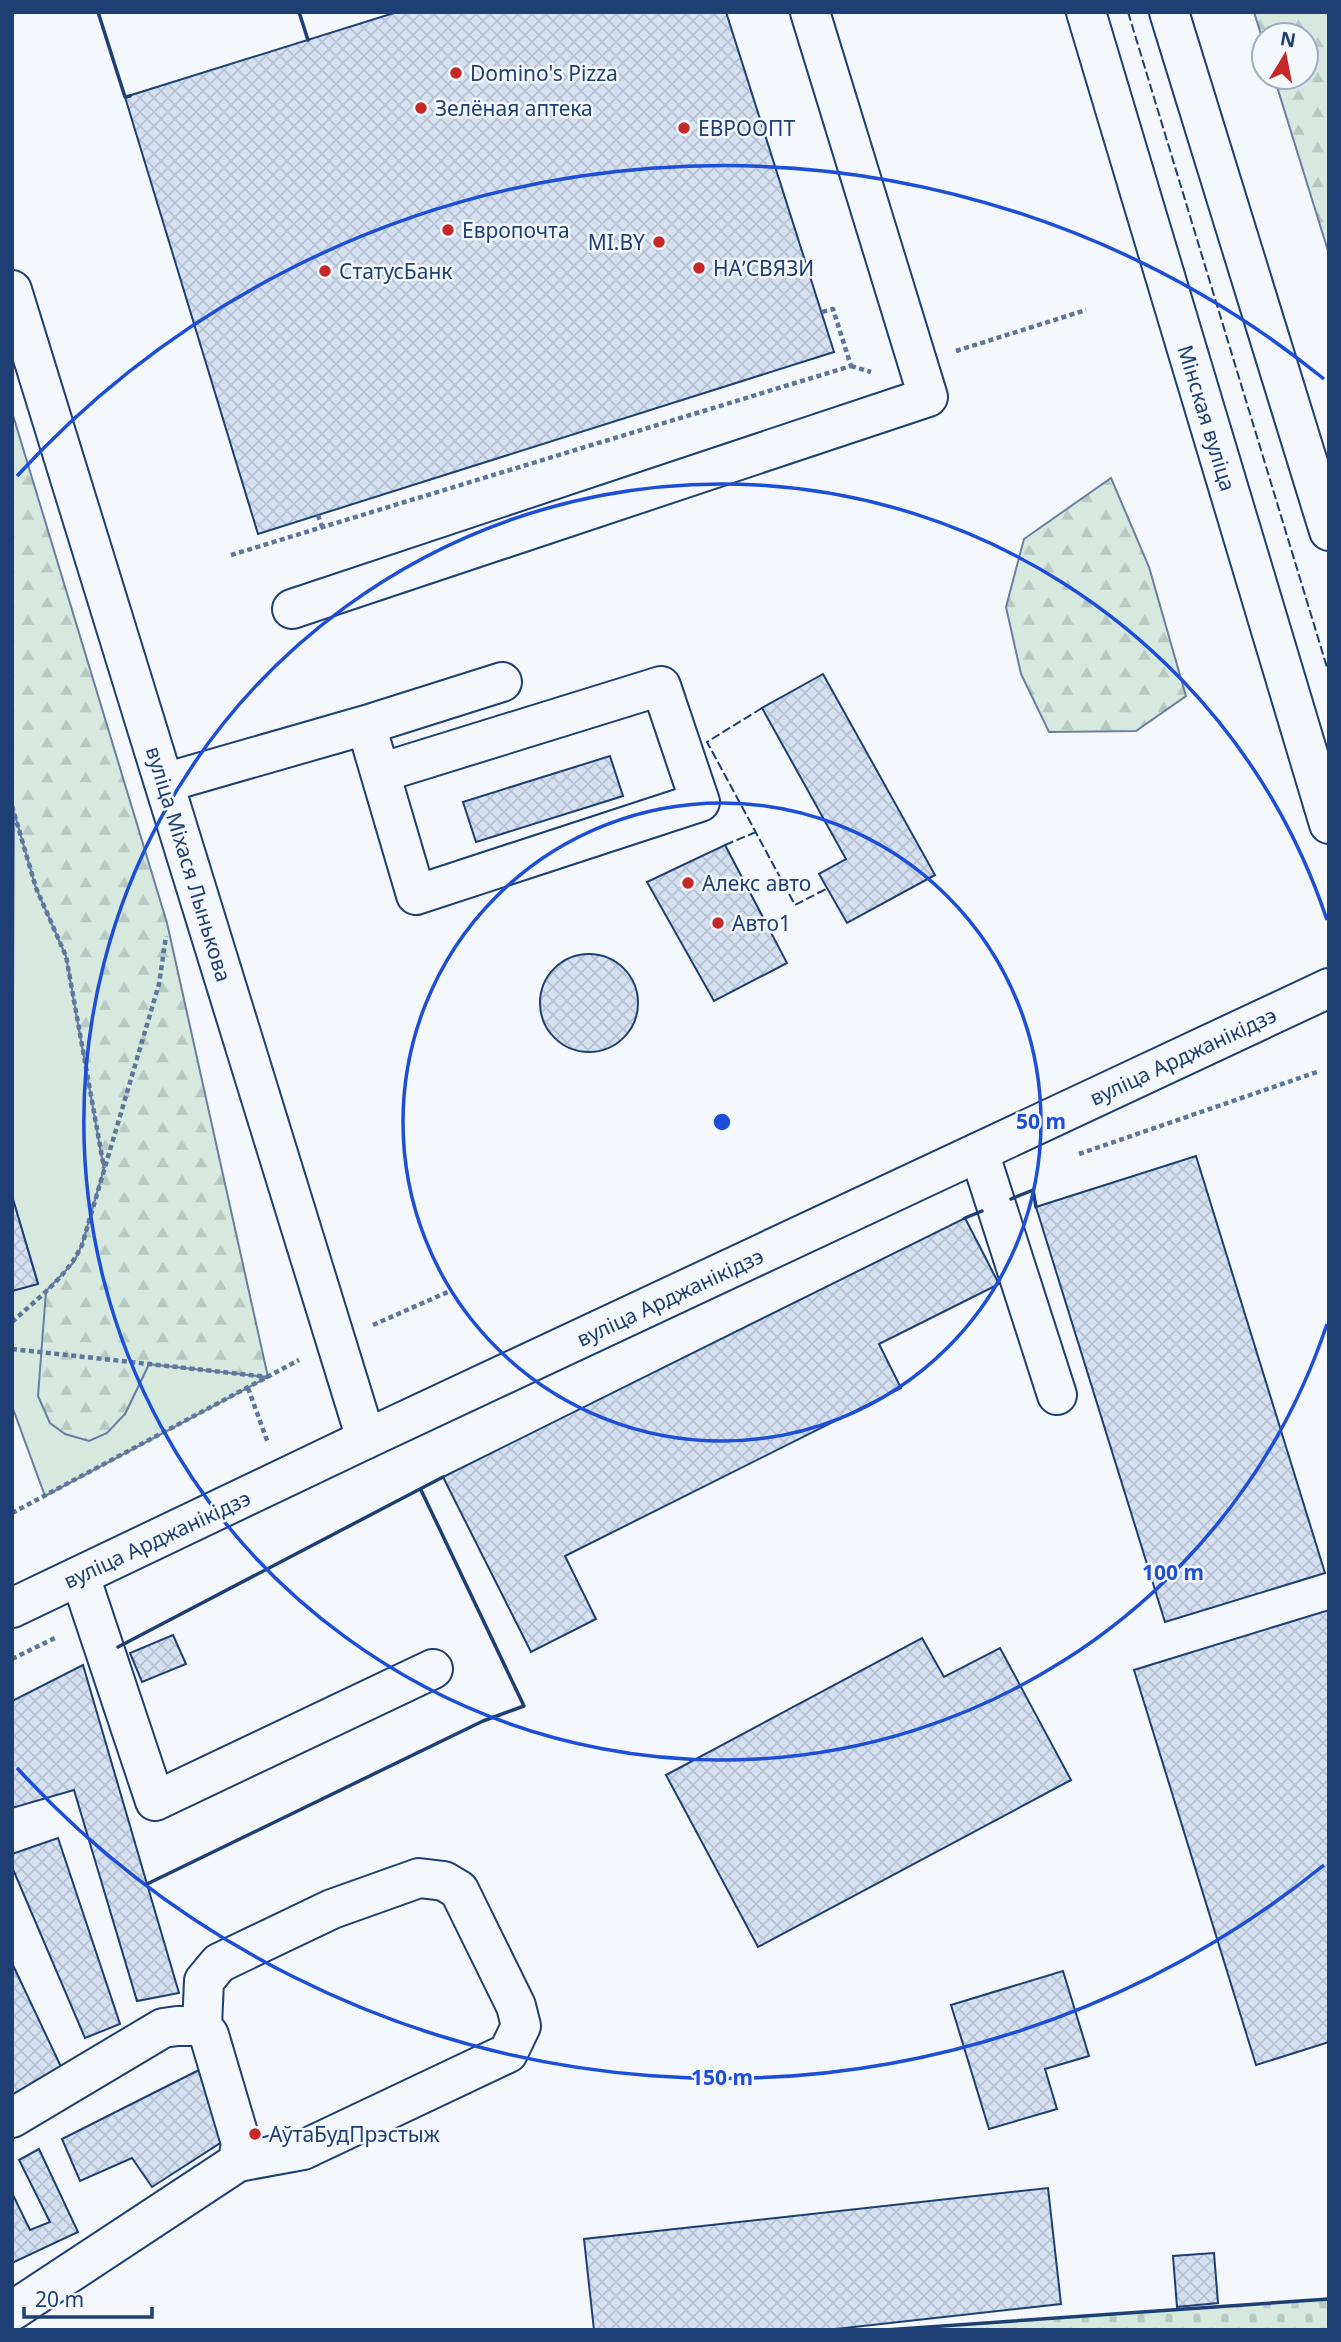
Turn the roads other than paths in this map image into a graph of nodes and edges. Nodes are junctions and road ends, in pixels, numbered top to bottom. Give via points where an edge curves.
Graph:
1 (810, 12) edge
2 (1086, 12) edge
3 (1169, 12) edge
4 (12, 290) edge
5 (1329, 531) edge
6 (292, 609) dead end
7 (502, 682) dead end
8 (366, 725) junction
9 (380, 773) junction
10 (164, 783) junction
11 (1329, 824) edge
12 (1329, 988) edge
13 (979, 1152) junction
14 (1057, 1395) dead end
15 (366, 1439) junction
16 (80, 1576) junction
17 (14, 1603) edge
18 (433, 1669) dead end
19 (202, 2026) junction
20 (12, 2118) edge
21 (238, 2162) junction
22 (12, 2311) edge

1 - 6 main road via 928,397
2 - 11 main road, Мінская вуліца
3 - 5 main road
4 - 10 main road, вуліца Міхася Лынькова
7 - 8 main road
8 - 9 main road
8 - 10 main road
9 - 9 main road via 416,895 700,802 661,686
10 - 15 main road, вуліца Міхася Лынькова
12 - 13 main road, вуліца Арджанікідзэ
13 - 14 main road
13 - 15 main road, вуліца Арджанікідзэ
15 - 16 main road, вуліца Арджанікідзэ
16 - 17 main road, вуліца Арджанікідзэ
16 - 18 main road via 155,1801
19 - 20 main road via 163,2028
19 - 21 main road via 209,2035 241,2143
19 - 21 main road via 204,1981 219,1962 332,1909 419,1878 444,1881 459,1890 516,2006 520,2026 508,2053 303,2150
21 - 22 main road

